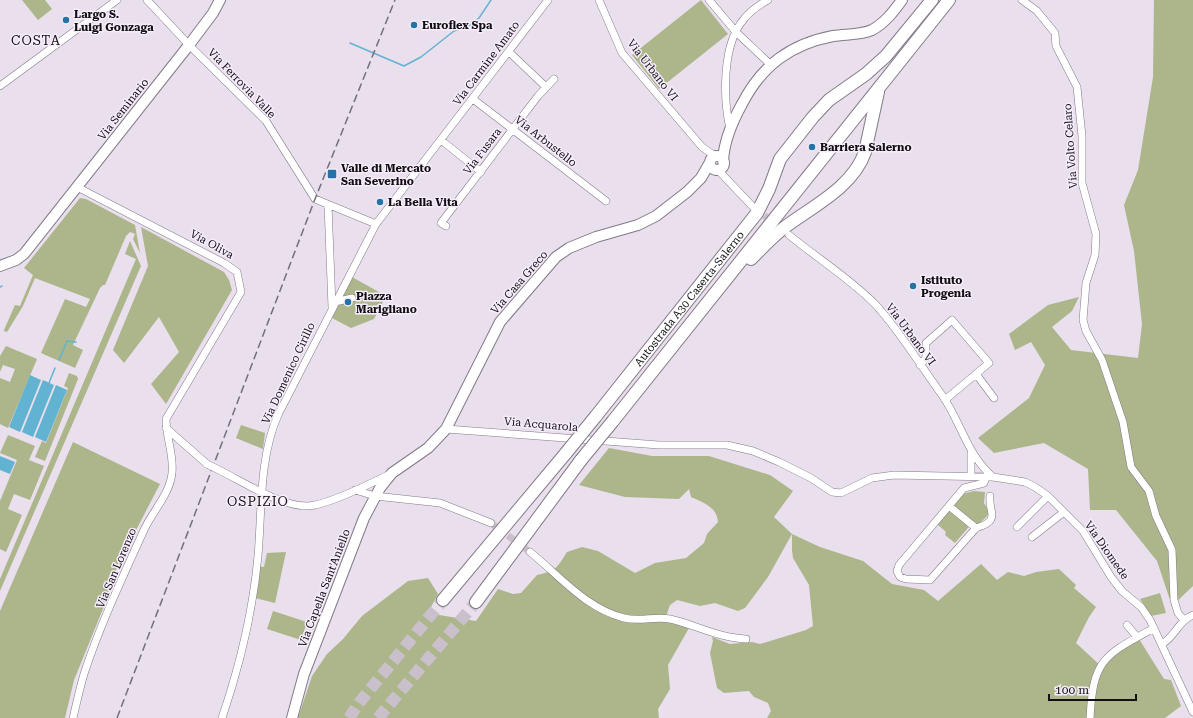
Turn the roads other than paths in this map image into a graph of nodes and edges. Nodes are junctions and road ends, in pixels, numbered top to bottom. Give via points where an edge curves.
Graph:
1 (117, 0) edge
2 (147, 0) edge
3 (220, 0) edge
4 (548, 0) edge
5 (598, 0) edge
6 (709, 0) edge
7 (768, 0) edge
8 (902, 0) edge
9 (932, 0) edge
10 (949, 0) edge
11 (1022, 0) edge
12 (736, 32) junction
13 (189, 46) junction
14 (509, 52) junction
15 (771, 65) junction
16 (554, 79) dead end
17 (0, 86) edge
18 (546, 87) junction
19 (879, 88) junction
20 (473, 99) junction
21 (512, 129) junction
22 (730, 129) junction
23 (441, 140) junction
24 (717, 162) junction
25 (480, 172) junction
26 (77, 187) junction
27 (606, 201) dead end
28 (328, 205) junction
29 (754, 208) tunnel mouth
30 (376, 224) junction
31 (446, 226) dead end
32 (789, 235) dead end
33 (0, 266) edge
34 (352, 298) dead end
35 (334, 305) junction
36 (699, 313) junction
37 (920, 365) junction
38 (976, 374) junction
39 (994, 398) dead end
40 (945, 400) junction
41 (166, 428) junction
42 (446, 429) junction
43 (971, 452) junction
44 (392, 473) junction
45 (971, 476) junction
46 (990, 477) junction
47 (355, 490) junction
48 (262, 492) junction
49 (832, 492) joint
50 (375, 496) junction
51 (990, 496) dead end
52 (1048, 496) junction
53 (948, 506) junction
54 (1064, 512) junction
55 (491, 523) tunnel mouth
56 (1016, 527) dead end
57 (976, 528) junction
58 (1032, 537) dead end
59 (530, 552) tunnel mouth
60 (443, 600) tunnel mouth
61 (476, 602) tunnel mouth
62 (1193, 615) edge
63 (1184, 620) junction
64 (1127, 625) dead end
65 (1154, 628) junction
66 (1137, 637) junction
67 (746, 639) dead end
68 (1162, 644) junction
69 (1193, 712) edge
70 (72, 718) edge
71 (222, 718) edge
72 (292, 718) edge
73 (1090, 718) edge

1 - 17 street
2 - 13 street, Via Ferrovia Valle
3 - 13 main road, Via Seminario
4 - 14 street, Via Carmine Amato
5 - 24 street, Via Urbano VI via 622,53
6 - 12 street
7 - 12 street via 743,19
8 - 15 main road via 889,17 872,30 822,38 797,47
9 - 60 highway, Autostrada A30 Caserta-Salerno, bridge via 886,56 866,74 829,100 798,135 780,159 757,213 566,453
10 - 19 highway, Autostrada A30 Caserta-Salerno
11 - 63 street, Via Volto Celaro via 1037,11 1055,33 1056,46 1077,87 1082,136 1082,183 1096,234 1096,255 1086,283 1083,320 1086,332 1102,360 1123,422 1131,467 1149,491 1156,516 1172,550 1174,600 1178,613
12 - 15 street
12 - 22 street via 729,56 725,90 726,114
13 - 26 main road, Via Seminario
13 - 28 street, Via Ferrovia Valle via 266,121 308,190 315,199
14 - 18 street
14 - 20 street, Via Carmine Amato
15 - 22 main road via 756,79
16 - 18 street, Via Fusara
18 - 21 street, Via Fusara
19 - 36 highway, Autostrada A30 Caserta-Salerno
19 - 36 highway via 865,152 862,162 855,171 835,191 773,237
20 - 21 street, Via Arbustello
20 - 23 street, Via Carmine Amato
21 - 25 street, Via Fusara
21 - 27 street, Via Arbustello
22 - 24 main road
23 - 25 street
23 - 30 street, Via Domenico Cirillo
24 - 29 street, Via Urbano VI via 728,179
24 - 42 main road, Via Casa Greco via 674,203 656,216 638,225 569,248 556,257 500,322
25 - 31 street, Via Fusara via 441,223
26 - 33 main road via 24,254
26 - 41 street, Via Oliva via 237,272 241,292 170,410
28 - 30 street, Via Ferrovia Valle
28 - 35 street
30 - 35 street, Via Domenico Cirillo
32 - 37 street, Via Urbano VI via 873,303 884,314
34 - 35 street
35 - 48 street, Via Domenico Cirillo via 274,425
36 - 61 highway, Autostrada A30 Caserta-Salerno, bridge via 581,460
37 - 38 street via 926,358 926,343 952,320 989,363
37 - 40 street, Via Urbano VI
38 - 39 street
38 - 40 street
40 - 43 street, Via Urbano VI
41 - 48 street, bridge via 206,464
41 - 70 street, Via San Lorenzo via 173,457 168,487 145,528 116,593 84,672
42 - 44 main road via 428,448
42 - 49 street, Via Acquarola via 659,446 727,445 753,451 779,462
43 - 45 street, Via Urbano VI
43 - 46 street, Via Urbano VI
44 - 47 street
44 - 50 main road, Via Capella Sant'Aniello
45 - 46 street, Via Diomede
45 - 49 street, Via Diomede via 894,475 872,478 841,493
46 - 52 street, Via Diomede via 1025,482
46 - 53 street via 984,482 964,488
47 - 48 street via 307,506
47 - 50 street
48 - 71 street, Via Domenico Cirillo via 258,556 249,620 244,646
50 - 55 street via 440,503
50 - 72 main road, Via Capella Sant'Aniello via 364,518 304,674
51 - 57 street via 992,516 983,526
52 - 54 street, Via Diomede
52 - 56 street
53 - 57 street
53 - 57 street via 899,565 896,570 900,577 930,580
54 - 58 street
54 - 65 street, Via Diomede via 1083,531 1111,578 1141,607
59 - 67 street via 581,597 603,611 625,618 669,619 731,638
62 - 63 street
63 - 68 street
64 - 66 street
65 - 66 street
65 - 68 street, Via Diomede
66 - 73 street via 1118,647 1102,663 1096,678
68 - 69 street, Via Diomede

